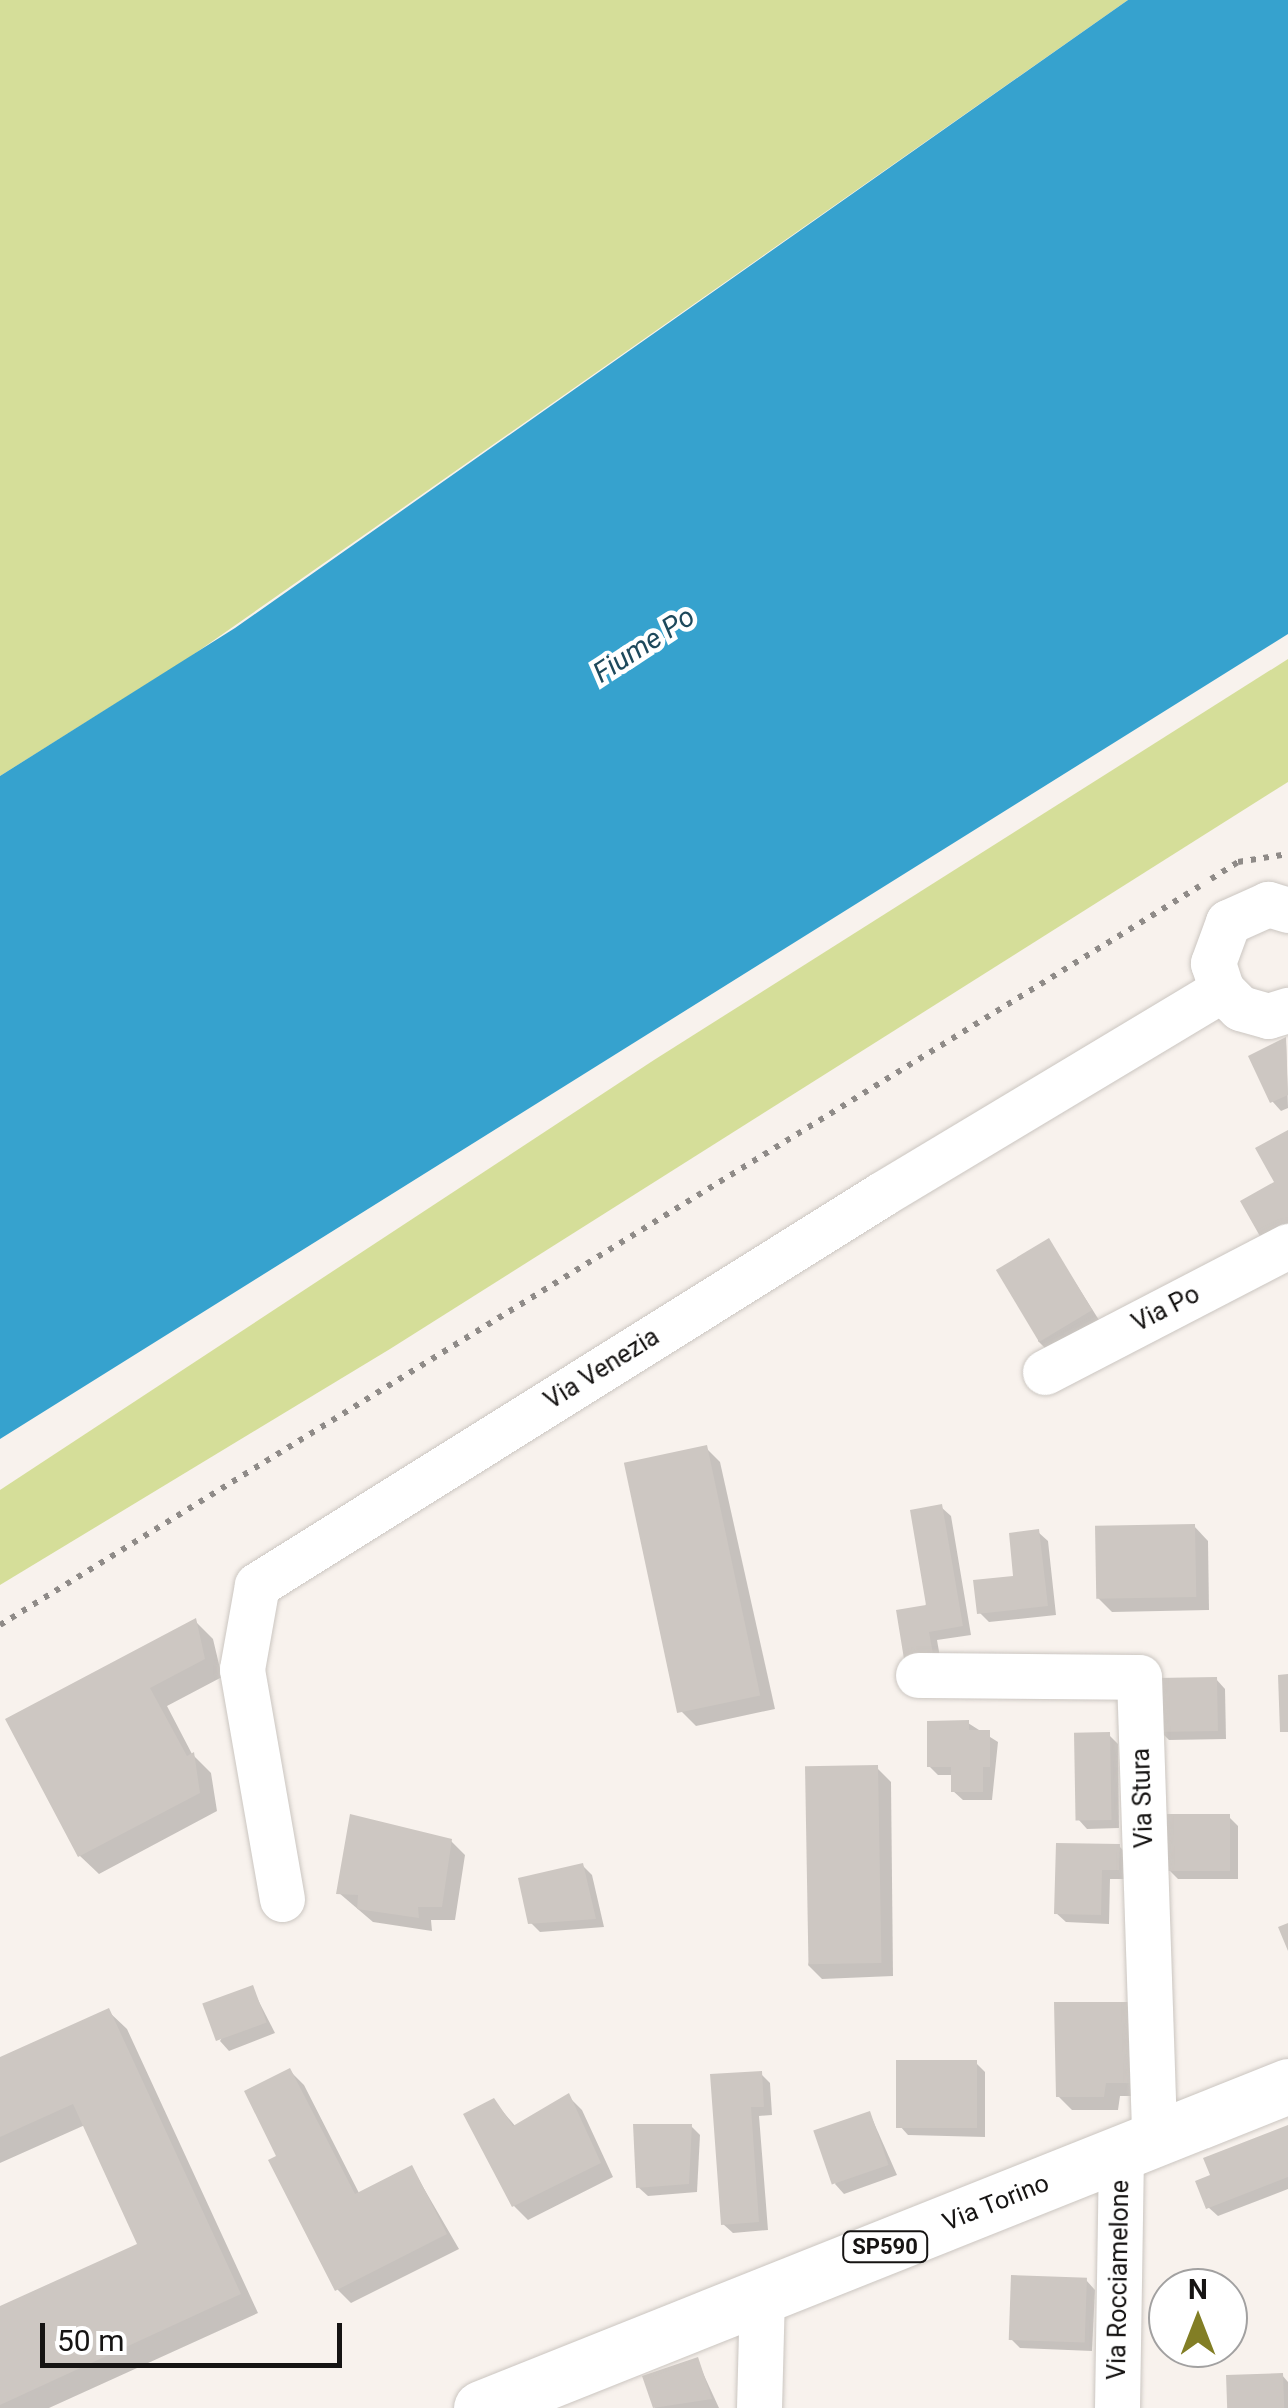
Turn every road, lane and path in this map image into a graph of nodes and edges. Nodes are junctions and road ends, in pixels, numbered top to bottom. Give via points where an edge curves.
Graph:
1 (1288, 854) edge
2 (1288, 910) edge
3 (1222, 990) junction
4 (1288, 1010) edge
5 (1288, 1246) edge
6 (1045, 1372) dead end
7 (0, 1625) edge
8 (918, 1675) dead end
9 (282, 1899) dead end
10 (1288, 2086) edge
11 (1137, 2146) junction
12 (762, 2296) junction
13 (481, 2408) edge
14 (759, 2408) edge
15 (1116, 2408) edge

1 - 7 path via 1238,862
2 - 3 street via 1268,904 1228,922 1213,963
3 - 4 street via 1240,1008 1268,1016
3 - 9 street, Via Venezia via 258,1584 242,1669
5 - 6 street, Via Po
8 - 11 street, Via Stura via 1140,1677
10 - 11 main road, Via Torino / SP590
11 - 12 main road, Via Torino / SP590
11 - 15 street, Via Rocciamelone
12 - 13 main road, Via Torino / SP590
12 - 14 street

